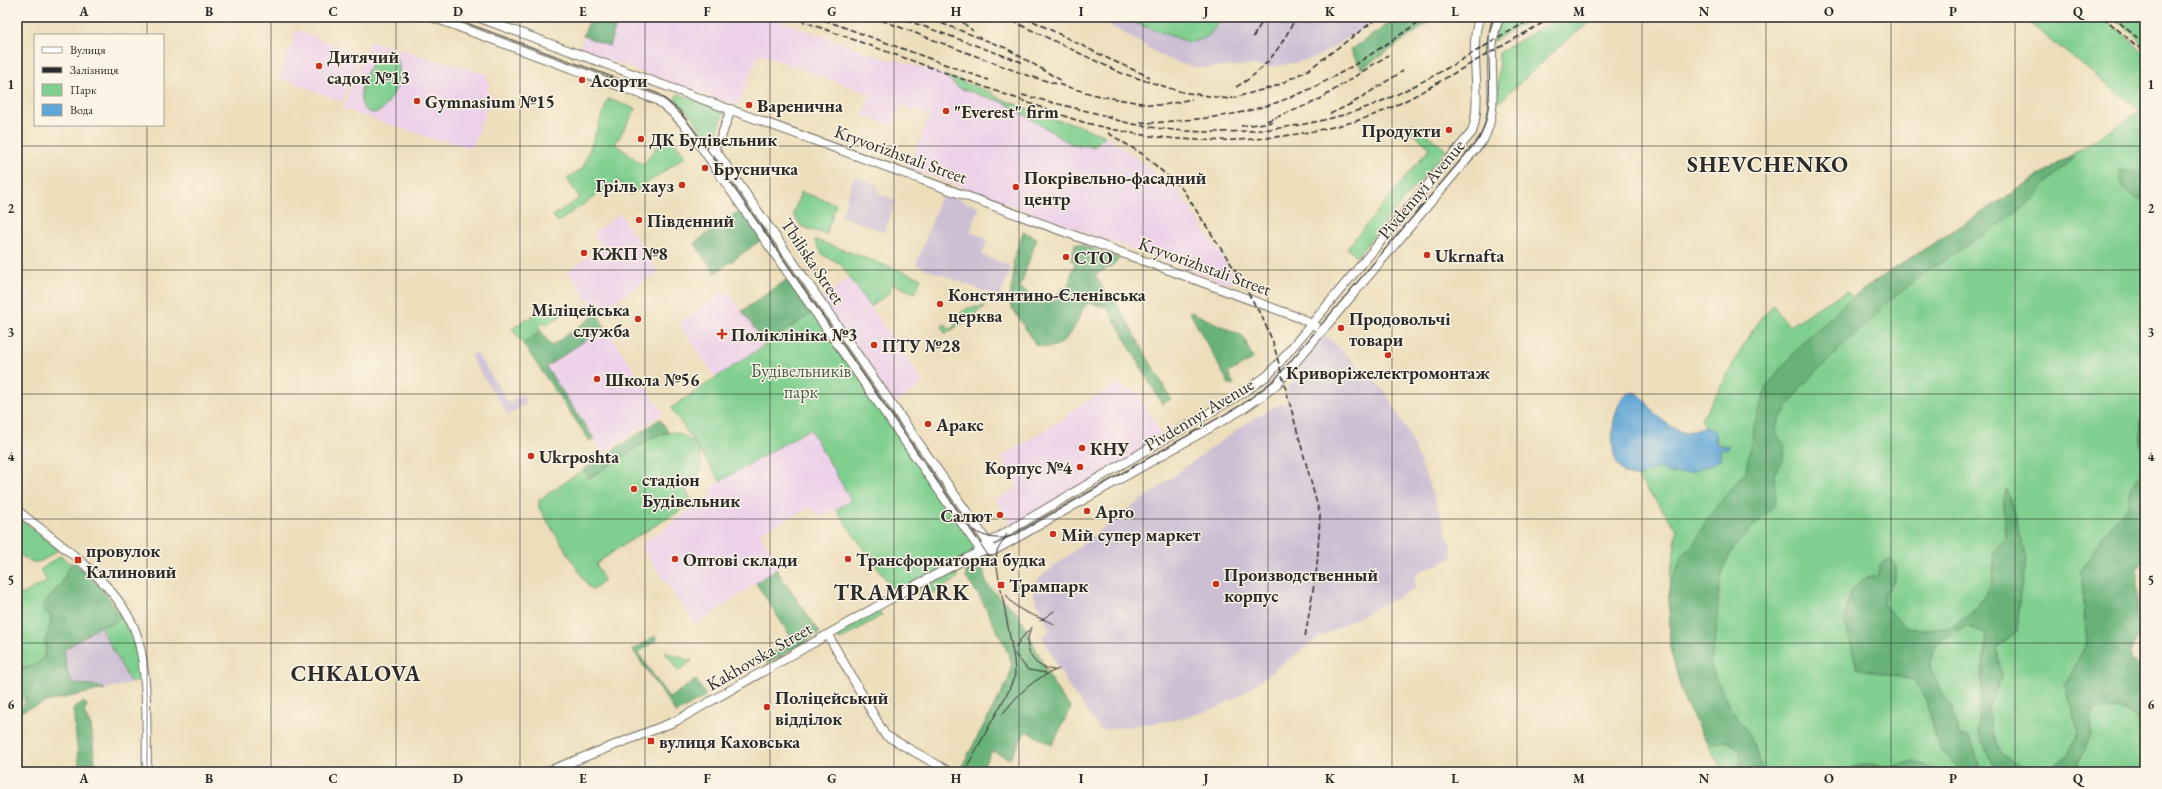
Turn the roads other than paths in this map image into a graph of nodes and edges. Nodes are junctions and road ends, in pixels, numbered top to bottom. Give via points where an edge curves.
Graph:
1 (432, 17) edge
2 (477, 17) edge
3 (1480, 17) edge
4 (1500, 17) edge
5 (731, 109) junction
6 (714, 148) junction
7 (705, 155) junction
8 (1313, 322) junction
9 (1323, 330) junction
10 (17, 510) edge
11 (988, 542) junction
12 (981, 551) junction
13 (993, 551) junction
14 (828, 635) junction
15 (147, 772) edge
16 (546, 772) edge
17 (950, 772) edge

1 - 7 main road via 657,100 678,119
2 - 5 main road, Kryvorizhstali Street
3 - 8 main road, Pivdennyi Avenue via 1476,42 1476,117 1472,132
4 - 9 main road, Pivdennyi Avenue via 1493,41 1490,125 1483,140
5 - 6 main road via 720,140
5 - 8 main road, Kryvorizhstali Street
6 - 7 main road
6 - 11 main road, Tbiliska Street
7 - 12 main road, Tbiliska Street
8 - 9 main road, Kryvorizhstali Street
8 - 11 main road, Pivdennyi Avenue via 1268,375 1244,393
9 - 13 main road, Pivdennyi Avenue via 1278,383 1259,398
10 - 15 main road via 84,565 115,596 129,617 137,636 143,667
11 - 12 main road, Pivdennyi Avenue
11 - 13 main road, Tbiliska Street
12 - 13 main road, Pivdennyi Avenue
12 - 14 main road, Kakhovska Street
14 - 16 main road, Kakhovska Street via 676,721
14 - 17 main road via 885,735

